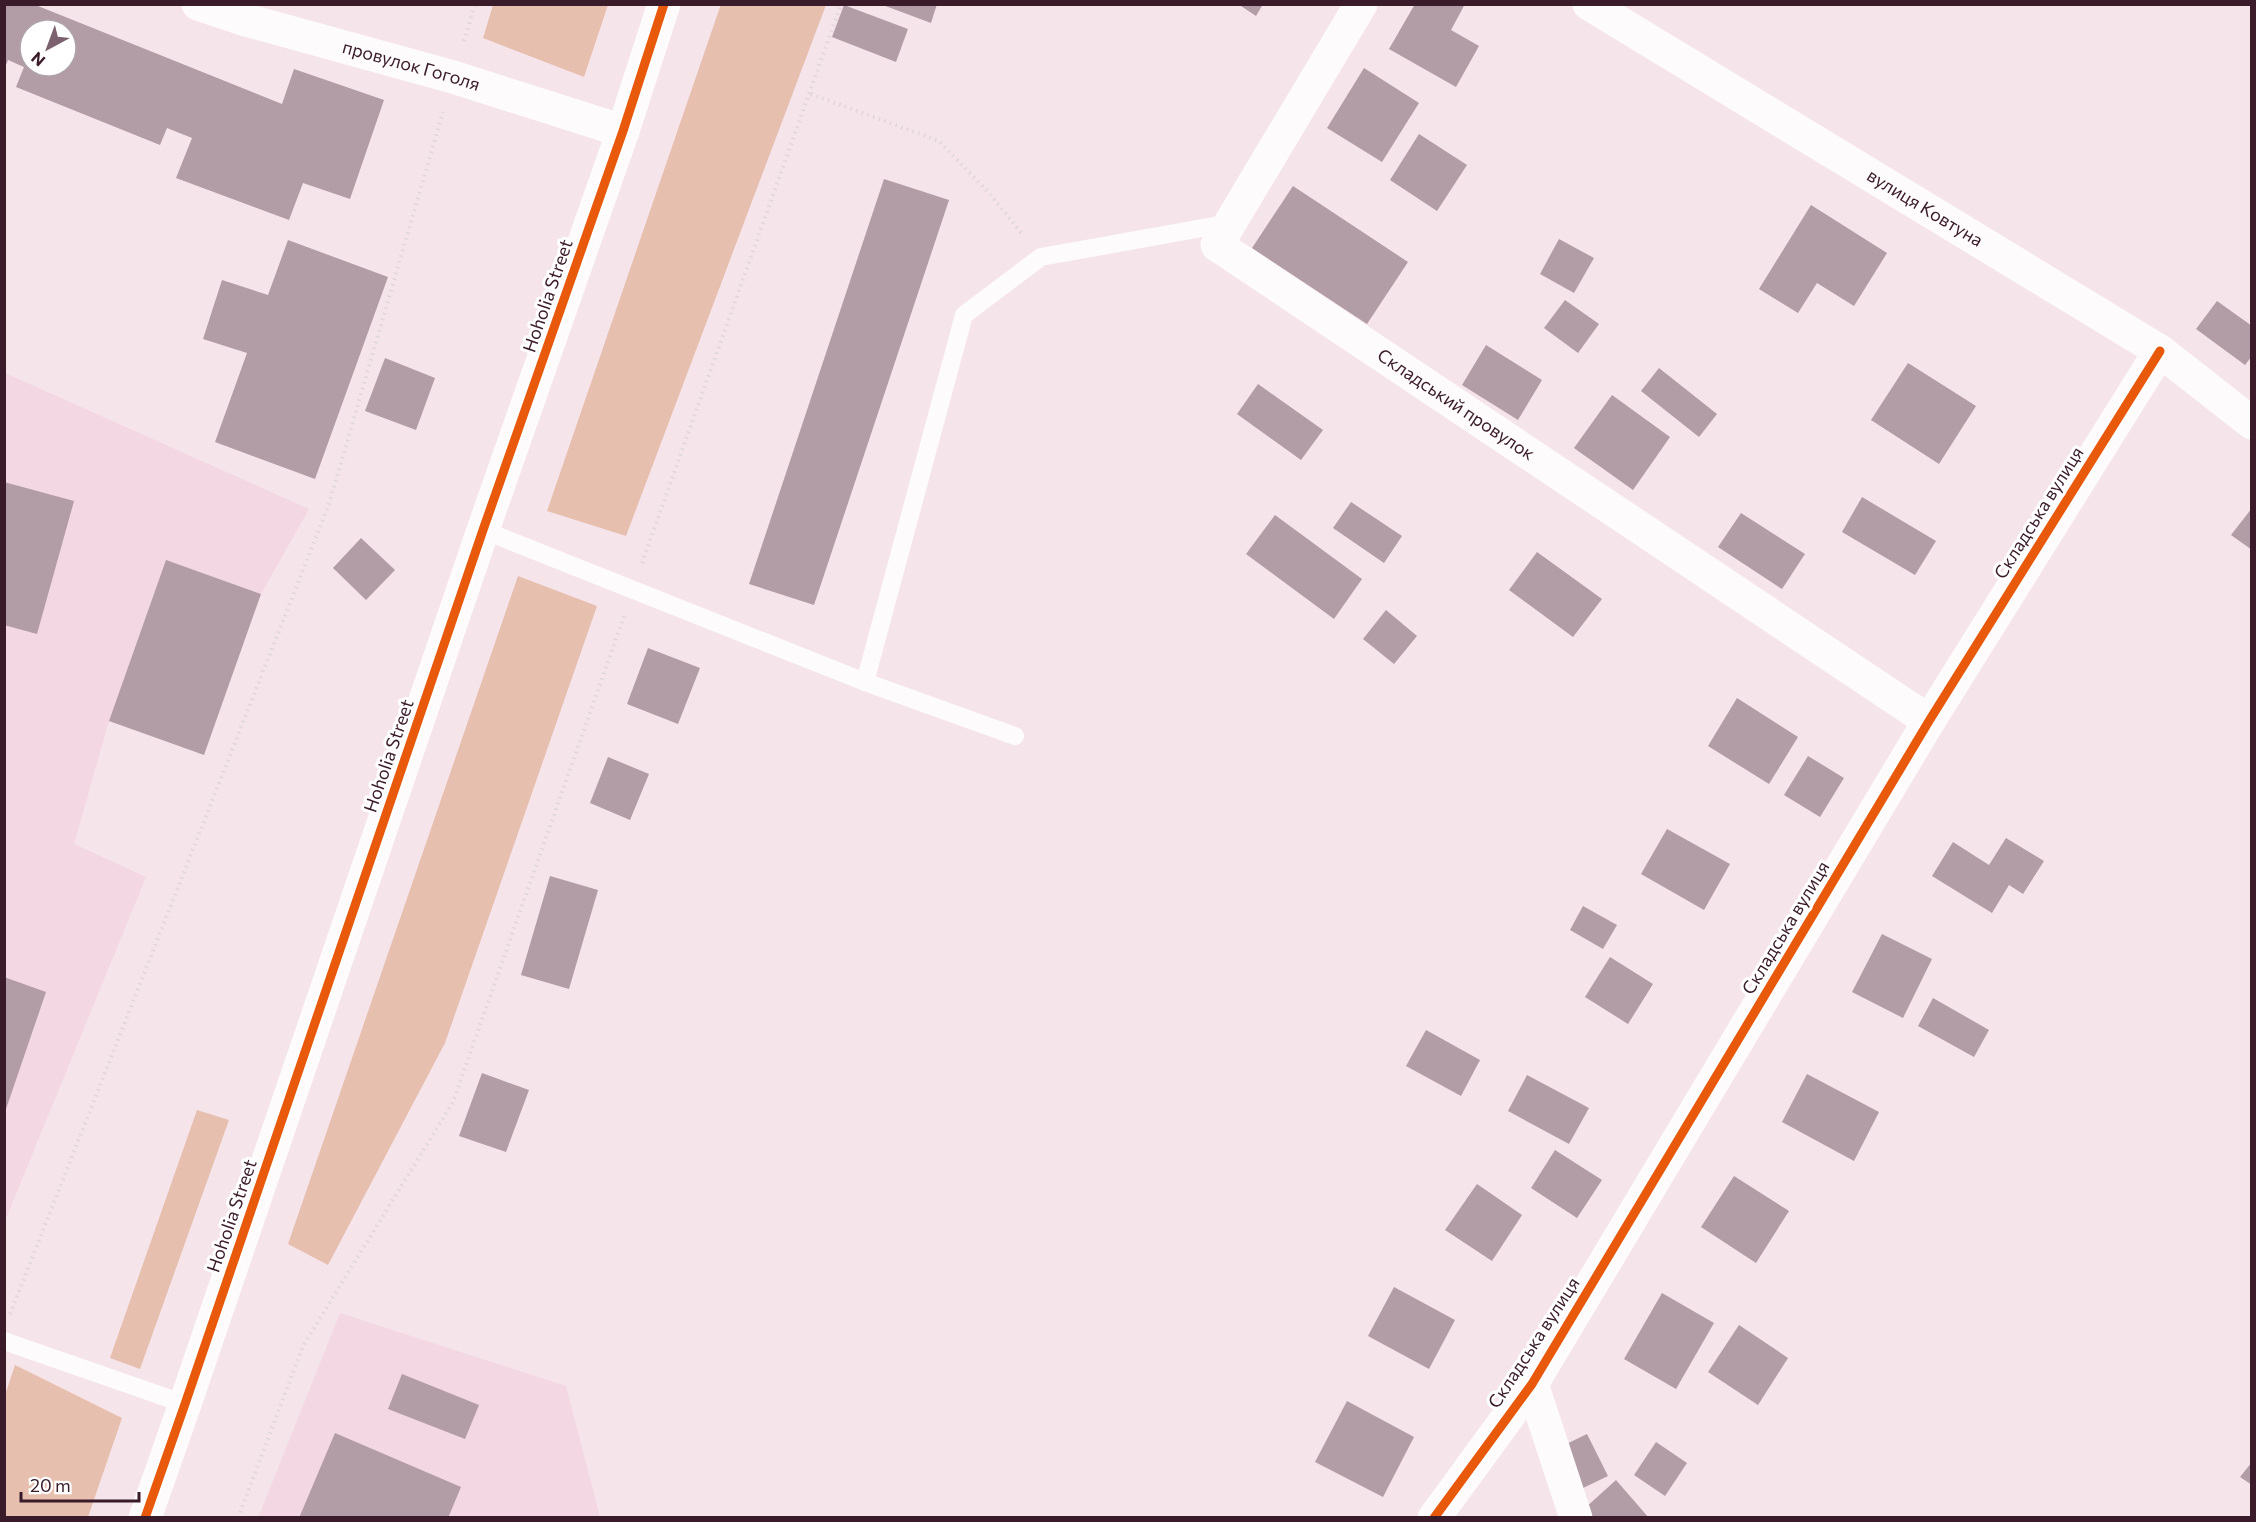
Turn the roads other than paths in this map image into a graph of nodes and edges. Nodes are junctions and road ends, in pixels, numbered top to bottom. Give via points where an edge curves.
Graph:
1 (198, 4) edge
2 (664, 4) edge
3 (1361, 4) edge
4 (1589, 4) edge
5 (248, 12) edge
6 (623, 131) junction
7 (1230, 223) junction
8 (2160, 351) junction
9 (2252, 423) edge
10 (483, 530) junction
11 (865, 682) junction
12 (1929, 721) junction
13 (1015, 736) dead end
14 (4, 1341) edge
15 (1532, 1384) junction
16 (185, 1404) junction
17 (145, 1518) edge
18 (1434, 1518) edge
19 (1576, 1518) edge

1 - 5 street, провулок Гоголя
2 - 6 street, Hoholia Street
3 - 7 street, Складський провулок
4 - 8 street, вулиця Ковтуна
5 - 6 street, провулок Гоголя
6 - 10 street, Hoholia Street
7 - 11 lane via 1041,257 964,315
7 - 12 street, Складський провулок via 1217,245
8 - 9 street, вулиця Ковтуна
8 - 12 street, Складська вулиця
10 - 11 lane
10 - 16 street, Hoholia Street
11 - 13 lane
12 - 15 street, Складська вулиця
14 - 16 lane
15 - 18 street, Складська вулиця
15 - 19 street, Складська вулиця
16 - 17 street, Hoholia Street

